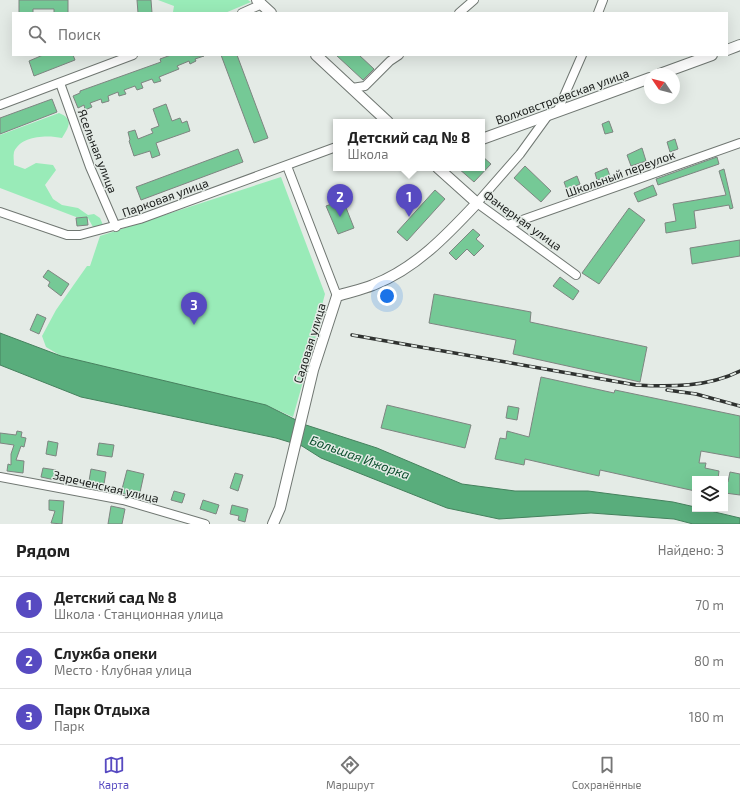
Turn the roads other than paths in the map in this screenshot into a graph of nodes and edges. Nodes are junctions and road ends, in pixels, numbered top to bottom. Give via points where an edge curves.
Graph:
1 (474, 0) edge
2 (603, 0) edge
3 (259, 2) edge
4 (244, 12) edge
5 (270, 12) edge
6 (460, 12) edge
7 (598, 12) edge
8 (740, 45) edge
9 (728, 50) edge
10 (130, 56) edge
11 (317, 56) edge
12 (398, 56) edge
13 (582, 56) edge
14 (709, 56) edge
15 (676, 68) edge
16 (644, 80) edge
17 (60, 83) junction
18 (352, 88) junction
19 (0, 105) edge
20 (554, 112) junction
21 (385, 119) edge
22 (485, 138) edge
23 (740, 143) edge
24 (333, 148) edge
25 (288, 166) junction
26 (441, 171) edge
27 (477, 203) junction
28 (0, 212) edge
29 (508, 225) junction
30 (116, 226) junction
31 (576, 275) dead end
32 (337, 296) junction
33 (0, 477) edge
34 (205, 524) edge
35 (273, 524) edge

1 - 6 street
2 - 7 street
3 - 4 street
3 - 5 street
8 - 9 street
10 - 17 street
11 - 18 street
12 - 18 street via 365,86
13 - 20 street
14 - 15 street
16 - 20 street, Волховстроевская улица
17 - 19 street
17 - 30 street, Ясельная улица via 90,167
18 - 21 street
20 - 22 street, Волховстроевская улица
20 - 27 street
23 - 29 street, Школьный переулок
24 - 25 street, Парковая улица
25 - 30 street, Парковая улица
25 - 32 street
26 - 27 street, Фанерная улица
27 - 29 street, Фанерная улица
27 - 32 street via 440,241 402,271 372,286
28 - 30 street, Парковая улица via 72,236
29 - 31 street, Фанерная улица
32 - 35 street, Садовая улица via 313,370 280,508
33 - 34 street, Зареченская улица via 123,500

